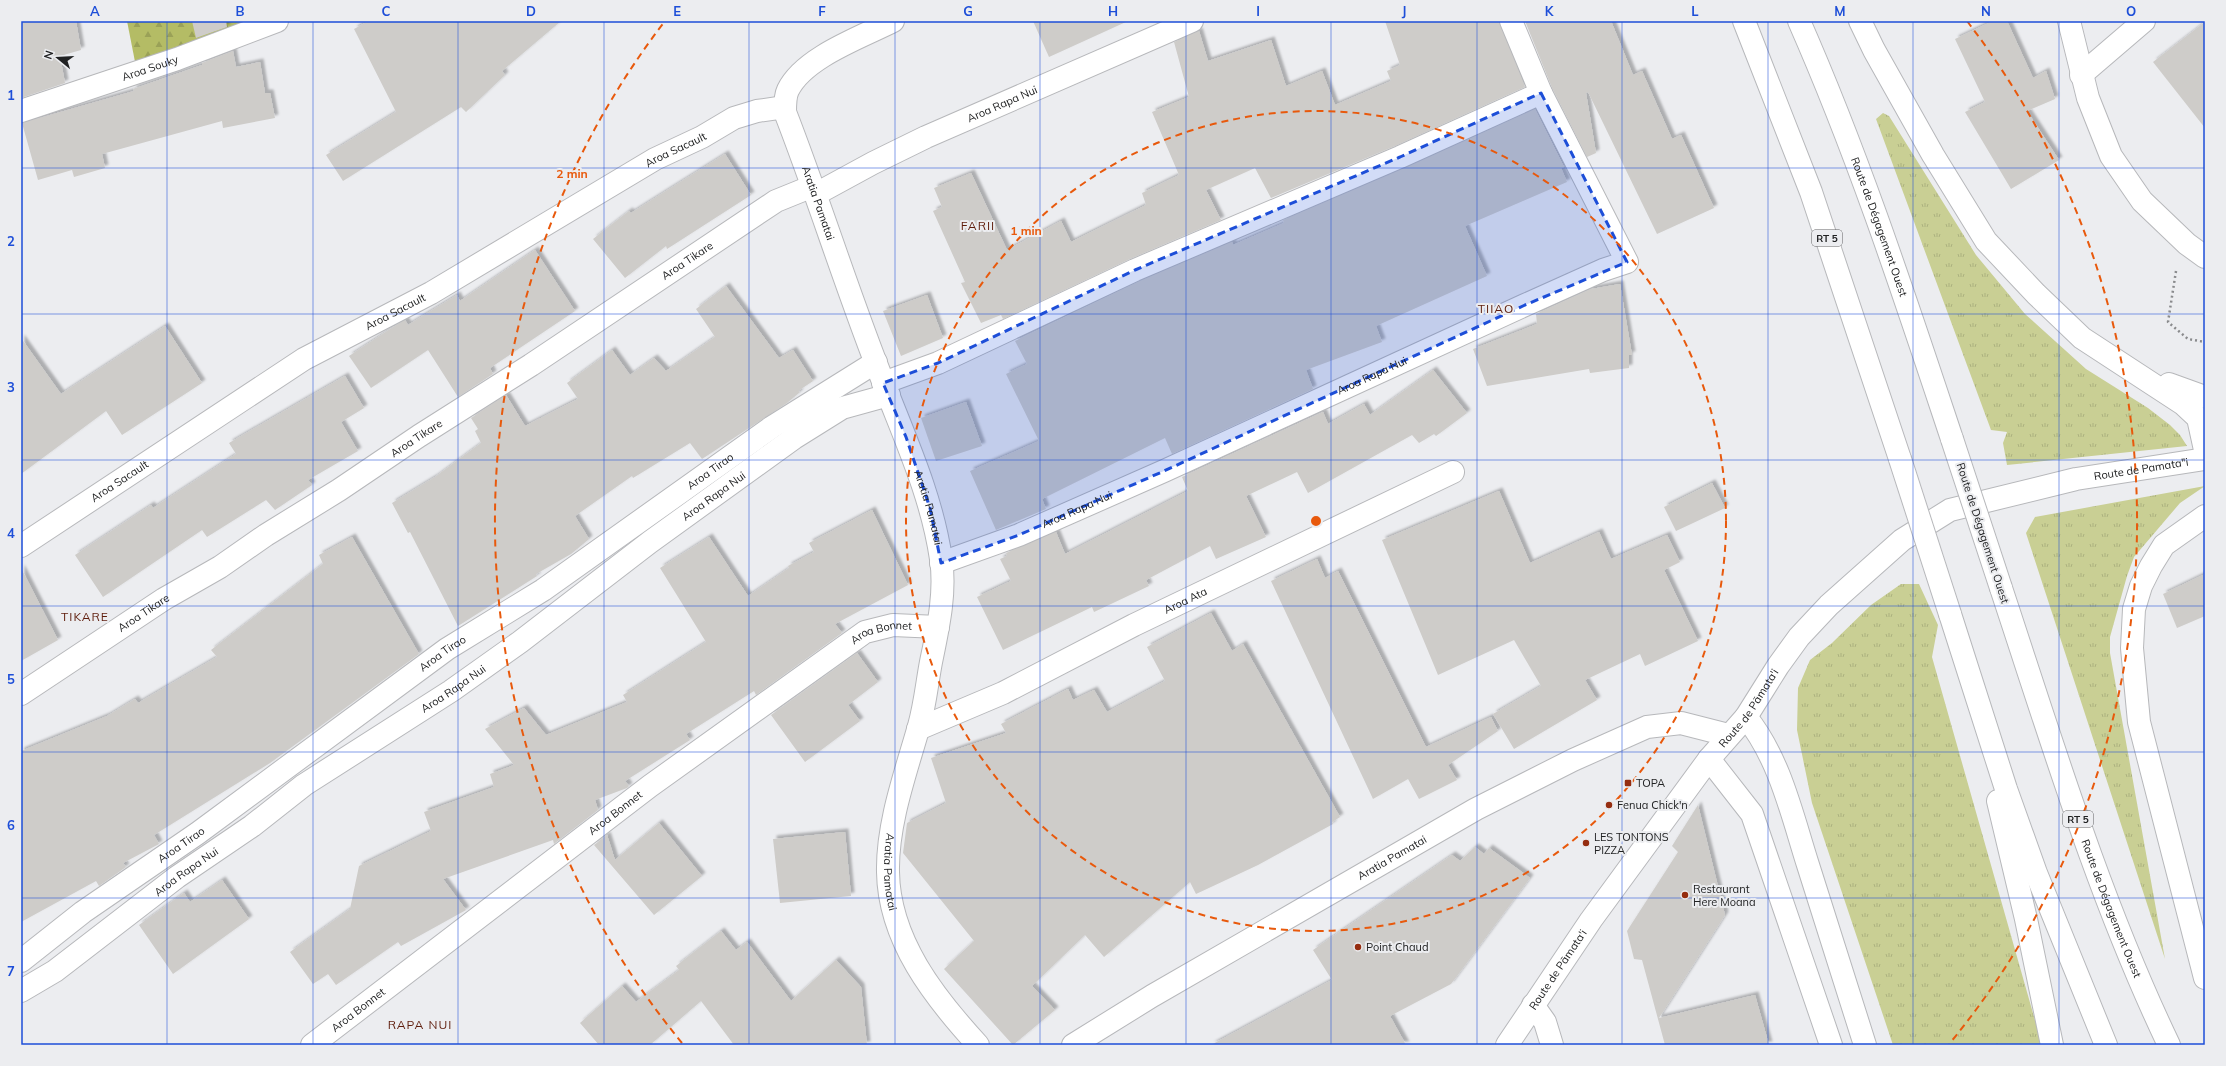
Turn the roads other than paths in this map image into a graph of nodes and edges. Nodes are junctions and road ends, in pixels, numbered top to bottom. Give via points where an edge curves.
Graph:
1 (277, 21) edge
2 (893, 21) edge
3 (1192, 21) edge
4 (1511, 21) edge
5 (1744, 21) edge
6 (1799, 21) edge
7 (1860, 21) edge
8 (2069, 21) edge
9 (2144, 21) edge
10 (2081, 75) junction
11 (1541, 93) junction
12 (785, 107) junction
13 (21, 110) edge
14 (815, 190) junction
15 (2205, 256) edge
16 (876, 362) junction
17 (2135, 371) junction
18 (886, 389) junction
19 (2205, 398) edge
20 (2205, 450) edge
21 (2205, 459) edge
22 (1453, 472) dead end
23 (2076, 479) joint
24 (2205, 516) edge
25 (21, 546) edge
26 (942, 563) junction
27 (1950, 614) junction
28 (938, 628) junction
29 (21, 694) edge
30 (1746, 717) junction
31 (918, 729) junction
32 (1728, 736) junction
33 (1710, 759) junction
34 (21, 961) edge
35 (2205, 978) edge
36 (21, 991) edge
37 (1533, 1005) junction
38 (312, 1045) edge
39 (978, 1045) edge
40 (1073, 1045) edge
41 (1507, 1045) edge
42 (1552, 1045) edge
43 (1831, 1045) edge
44 (1865, 1045) edge
45 (2052, 1045) edge
46 (2106, 1045) edge
47 (2169, 1045) edge

1 - 13 main road, Aroa Souky via 177,59
2 - 12 main road via 841,46 810,66 794,81 787,92
3 - 14 main road, Aroa Rapa Nui via 926,137
4 - 11 main road, Aroa Rapa Nui
5 - 27 main road, RT 5, bridge via 1811,192
6 - 47 main road, Route de Dégagement Ouest / RT 5, bridge via 1823,75 1886,240 2072,805
7 - 17 main road via 1933,155 1986,241 2082,338
8 - 10 main road
9 - 10 main road
10 - 15 main road via 2111,156 2142,201 2182,240
11 - 18 main road, Aroa Rapa Nui via 1400,158 1135,270
11 - 26 main road, Aroa Rapa Nui via 1628,262 1603,270 1086,506 1019,535
12 - 14 main road, Aratia Pamatai
12 - 25 main road, Aroa Sacault via 757,110 734,118 702,137 655,159 431,293 304,359
14 - 16 main road, Aratia Pamatai
14 - 29 main road, Aroa Tikare via 776,201 531,365
16 - 18 main road, Aratia Pamatai
16 - 34 main road, Aroa Tirao via 772,427 543,590 447,649 198,833 84,912
17 - 19 main road
17 - 20 main road via 2183,404 2198,418
18 - 26 main road, Aratia Pamatai via 906,437 930,508
18 - 36 main road, Aroa Rapa Nui via 842,408 794,438 650,542 451,692 304,785 252,826 177,877 55,971
21 - 23 main road, Route de Pamata"i
22 - 31 main road, Aroa Ata via 1134,625 1003,693
23 - 30 main road, Route de Pāmata'i via 1950,510 1902,540 1829,605 1799,637
24 - 35 main road via 2164,545 2151,566 2134,609 2132,648 2139,722
26 - 28 main road, Aratia Pamatai via 942,596
27 - 45 main road via 2026,919
27 - 46 main road, RT 5 via 2036,873
28 - 31 main road, Aratia Pamatai
28 - 38 main road, Aroa Bonnet via 893,625 865,632 650,786
30 - 32 main road, Route de Pāmata'i
30 - 44 main road via 1760,734 1771,754
31 - 39 main road, Aratia Pamatai via 890,842 890,897 901,934 917,966 940,1002
32 - 33 main road, Route de Pāmata'i
32 - 40 main road, Aratia Pamatai via 1681,723 1647,727 1573,760 1476,809 1152,996
33 - 37 main road, Route de Pāmata'i
33 - 43 main road via 1752,814
37 - 41 main road, Route de Pāmata'i
37 - 42 main road via 1545,1022

